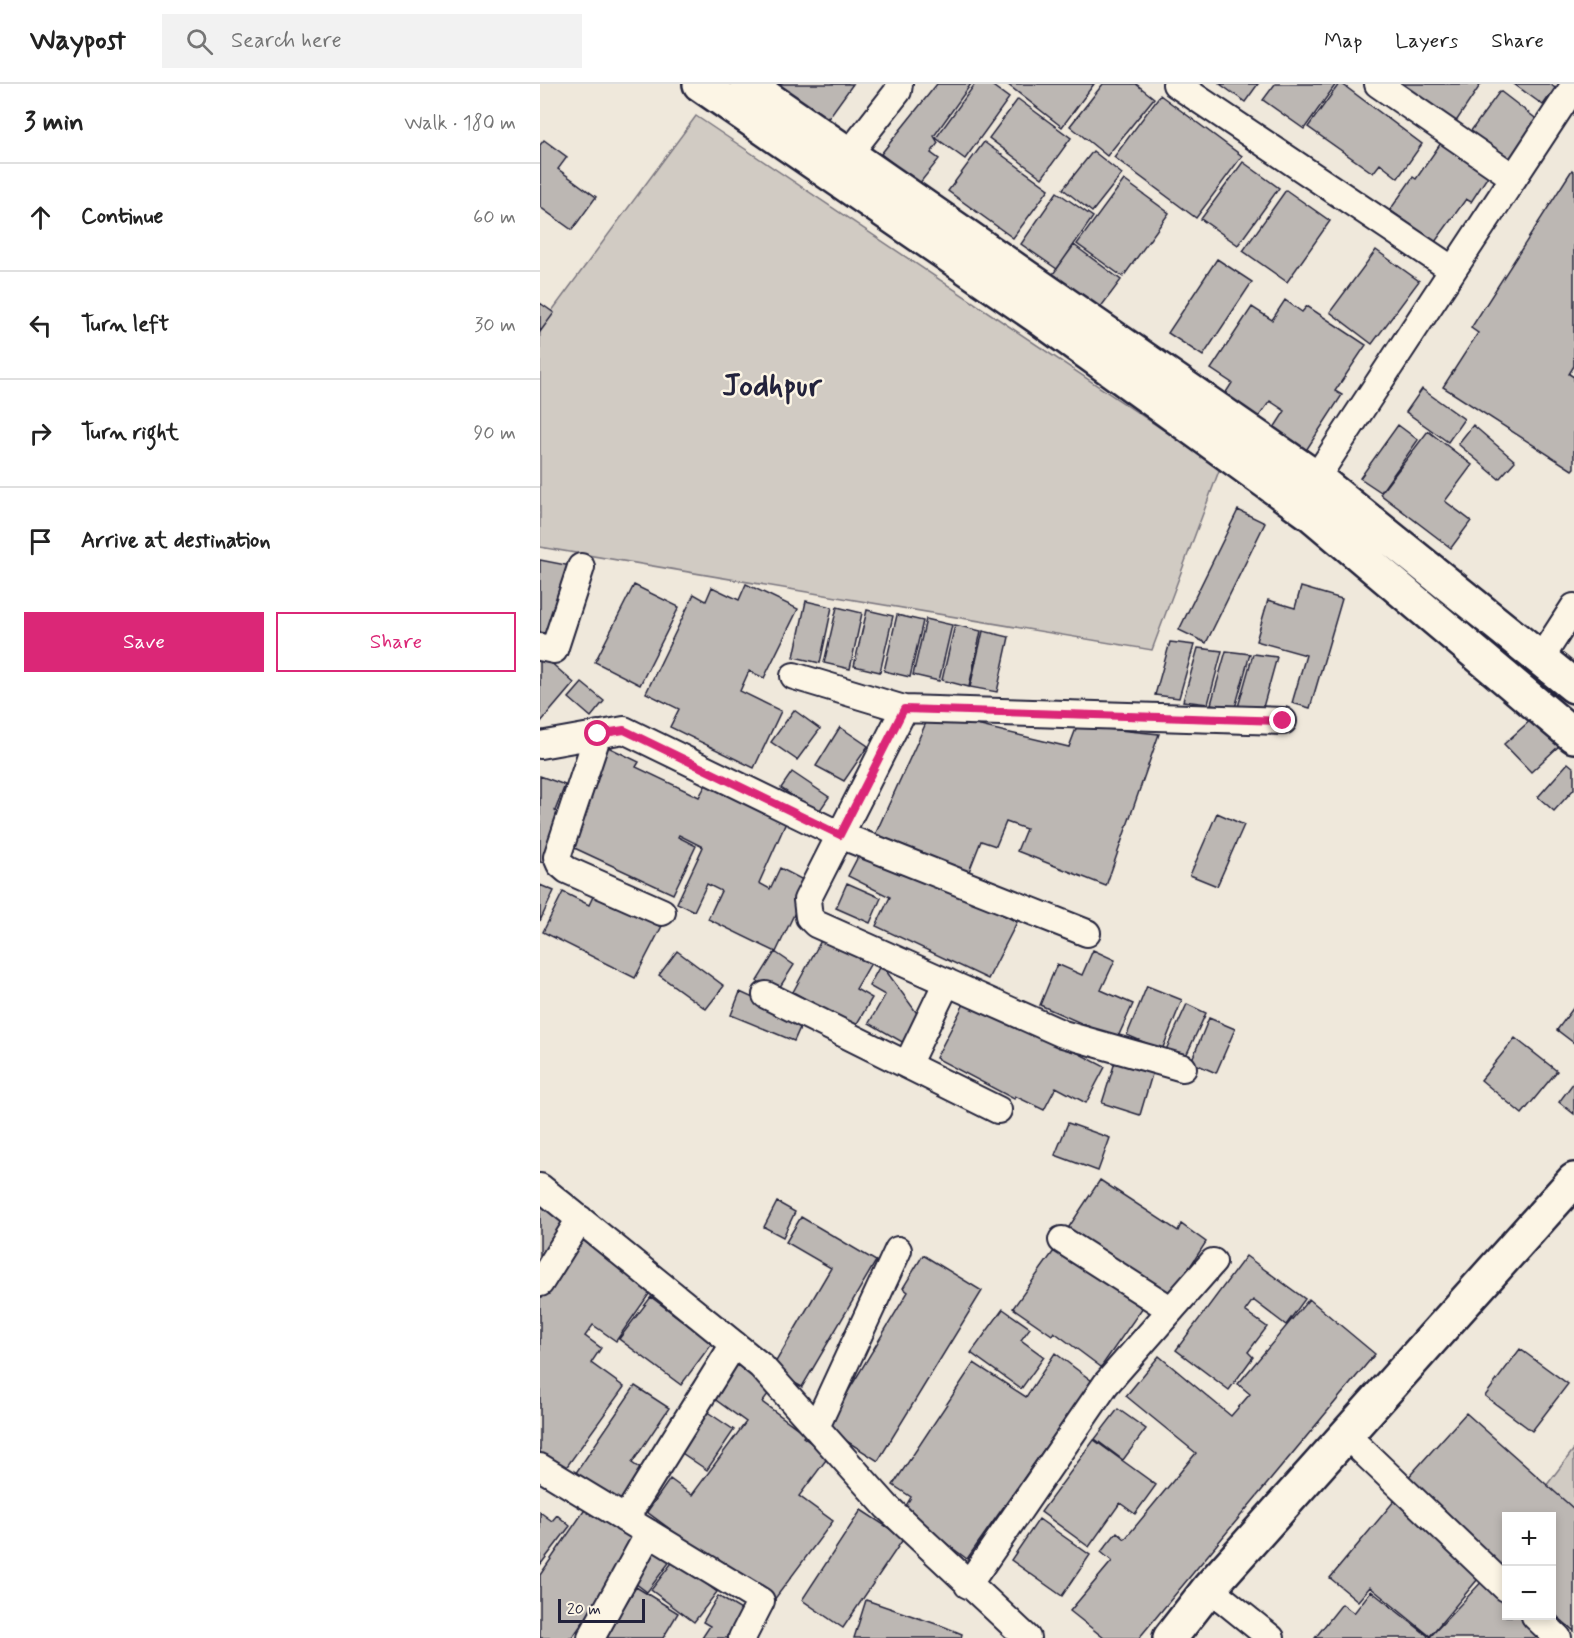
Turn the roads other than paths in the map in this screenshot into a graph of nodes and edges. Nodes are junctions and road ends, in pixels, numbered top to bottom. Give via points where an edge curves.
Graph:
1 (700, 84) edge
2 (747, 84) edge
3 (899, 84) edge
4 (1176, 84) edge
5 (1378, 84) edge
6 (1574, 86) edge
7 (848, 155) junction
8 (1513, 177) junction
9 (1453, 270) junction
10 (1316, 478) junction
11 (581, 567) dead end
12 (1574, 607) edge
13 (540, 647) edge
14 (1541, 658) junction
15 (794, 676) dead end
16 (1574, 686) edge
17 (904, 709) junction
18 (1283, 721) dead end
19 (598, 734) junction
20 (1574, 736) edge
21 (540, 745) edge
22 (840, 835) junction
23 (662, 912) dead end
24 (1087, 933) dead end
25 (947, 982) junction
26 (766, 995) dead end
27 (907, 1065) junction
28 (1183, 1068) dead end
29 (998, 1110) dead end
30 (1574, 1180) edge
31 (540, 1187) edge
32 (580, 1219) junction
33 (1062, 1240) dead end
34 (898, 1250) dead end
35 (1213, 1262) dead end
36 (540, 1283) edge
37 (1170, 1309) junction
38 (734, 1344) junction
39 (816, 1426) junction
40 (1347, 1436) junction
41 (540, 1467) edge
42 (625, 1519) junction
43 (649, 1533) junction
44 (1502, 1584) edge
45 (968, 1585) junction
46 (1209, 1588) junction
47 (1539, 1620) edge
48 (591, 1638) edge
49 (742, 1638) edge
50 (1026, 1638) edge
51 (1170, 1638) edge
52 (1271, 1638) edge
53 (1558, 1638) edge

1 - 20 street via 1036,316 1311,514
2 - 7 street
3 - 7 street via 898,91
4 - 9 street
5 - 8 street
6 - 8 street
7 - 10 street
8 - 9 street
9 - 10 street
10 - 14 street
11 - 13 street via 554,650
12 - 14 street
14 - 16 street
15 - 17 street
17 - 18 street
17 - 22 street
19 - 21 street
19 - 22 street via 624,730
19 - 23 street via 556,857 567,870
22 - 24 street
22 - 25 street via 807,900 808,917
25 - 27 street
25 - 28 street via 1063,1034
26 - 27 street
27 - 29 street
30 - 40 street
31 - 32 street
32 - 36 street
32 - 38 street
33 - 37 street
34 - 39 street
35 - 37 street
37 - 45 street via 1106,1384
38 - 39 street via 761,1366
38 - 42 street
39 - 45 street via 887,1507
40 - 44 street
40 - 46 street
41 - 42 street
42 - 43 street
43 - 48 street
43 - 49 street via 761,1601
45 - 50 street
46 - 51 street
46 - 52 street
47 - 53 street

